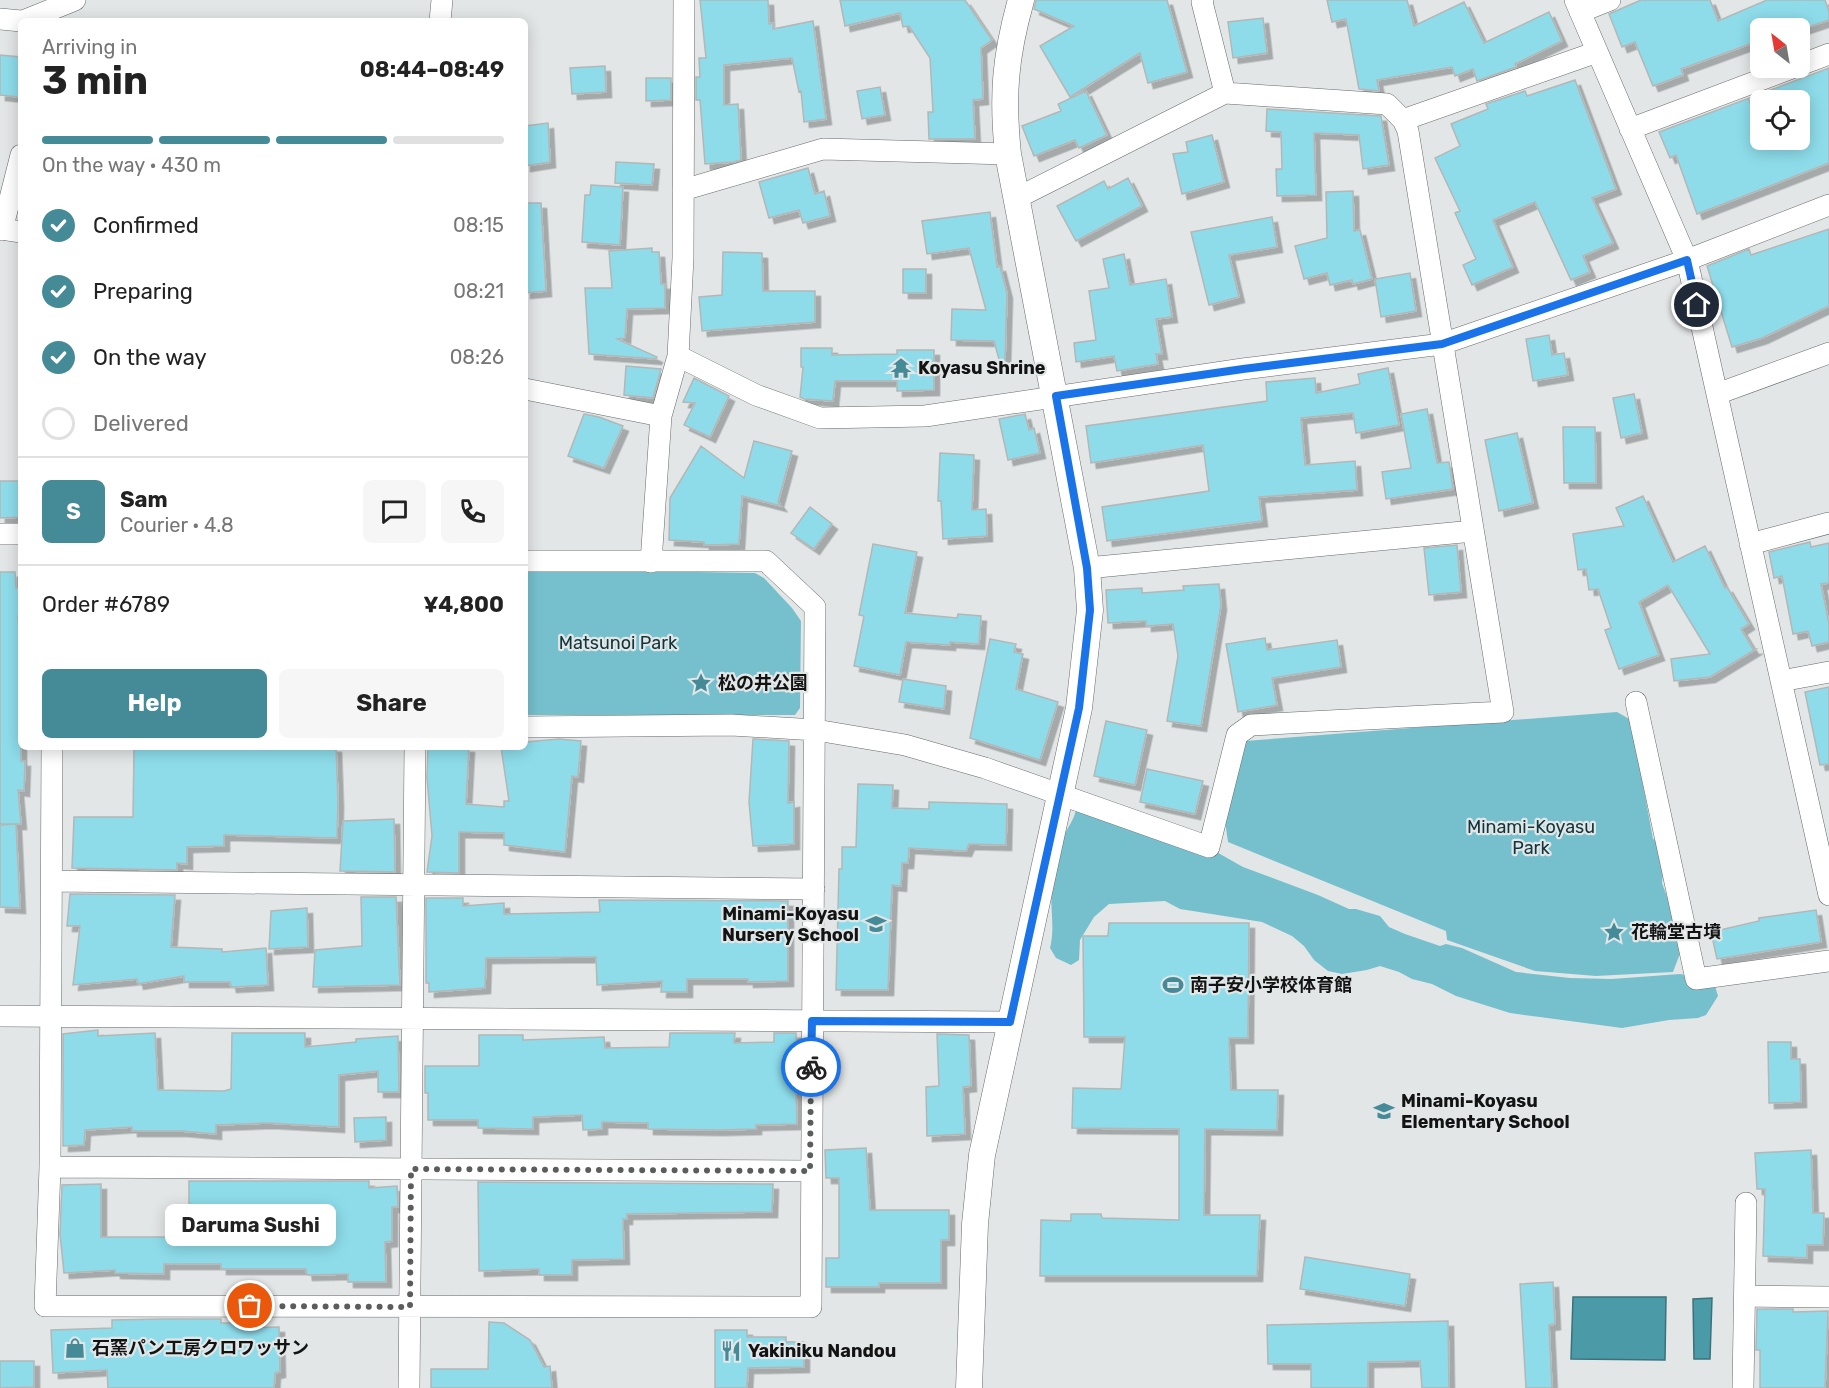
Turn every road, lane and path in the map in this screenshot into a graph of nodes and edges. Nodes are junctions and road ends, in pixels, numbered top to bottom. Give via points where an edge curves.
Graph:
1 (75, 0) edge
2 (442, 0) edge
3 (684, 0) edge
4 (1021, 0) edge
5 (1203, 0) edge
6 (1610, 0) edge
7 (1578, 6) edge
8 (34, 18) edge
9 (440, 18) edge
10 (0, 19) edge
11 (18, 19) edge
12 (1597, 52) junction
13 (1829, 54) edge
14 (1810, 61) edge
15 (1765, 78) edge
16 (1225, 93) junction
17 (1403, 120) junction
18 (1630, 129) junction
19 (1008, 154) junction
20 (18, 172) edge
21 (683, 190) junction
22 (1017, 198) junction
23 (1829, 205) edge
24 (8, 230) edge
25 (1687, 260) junction
26 (1442, 344) junction
27 (1829, 353) edge
28 (678, 356) junction
29 (528, 390) edge
30 (1717, 394) junction
31 (1056, 396) junction
32 (660, 416) junction
33 (1829, 523) edge
34 (1473, 531) junction
35 (0, 534) edge
36 (18, 534) edge
37 (1750, 544) junction
38 (528, 561) edge
39 (651, 562) junction
40 (1087, 568) junction
41 (1829, 672) edge
42 (1781, 681) junction
43 (1636, 702) dead end
44 (528, 727) edge
45 (816, 730) junction
46 (52, 750) edge
47 (415, 750) edge
48 (1059, 795) junction
49 (1821, 820) edge
50 (52, 881) junction
51 (414, 885) junction
52 (814, 889) junction
53 (1829, 895) edge
54 (1829, 961) edge
55 (0, 1016) edge
56 (51, 1016) junction
57 (412, 1018) junction
58 (812, 1021) junction
59 (1010, 1022) junction
60 (50, 1167) junction
61 (411, 1169) junction
62 (810, 1171) junction
63 (1746, 1203) dead end
64 (1744, 1296) junction
65 (1829, 1297) edge
66 (410, 1307) junction
67 (409, 1388) edge
68 (969, 1388) edge
69 (1743, 1388) edge

1 - 8 street
2 - 9 street
3 - 21 street
4 - 19 street via 1005,72
5 - 16 street
6 - 7 street
7 - 12 street
10 - 11 street
12 - 17 street
12 - 18 street
13 - 14 street
15 - 18 street
16 - 17 street via 1387,104
16 - 22 street
17 - 26 street via 1408,131
18 - 25 street
19 - 21 street via 823,149
19 - 22 street
20 - 24 street
21 - 28 street
22 - 31 street
23 - 25 street
25 - 26 street
25 - 30 street
26 - 31 street
26 - 34 street
27 - 30 street
28 - 31 street via 756,395 820,418 925,416
28 - 32 street
29 - 32 street
30 - 37 street
31 - 40 street
32 - 39 street
33 - 37 street
34 - 40 street
34 - 48 street via 1503,712 1251,725 1238,735 1209,847
35 - 36 street
37 - 42 street
38 - 39 street
39 - 45 street via 766,561 815,606
40 - 48 street via 1090,610 1085,661 1079,708
41 - 42 street
42 - 49 street
43 - 54 street via 1696,979
44 - 45 street via 731,725
45 - 48 street via 905,745 986,768
45 - 52 street
46 - 50 street
47 - 51 street
48 - 59 street
49 - 53 street
50 - 51 street
50 - 56 street
51 - 52 street
51 - 57 street
52 - 58 street
55 - 56 street
56 - 57 street
56 - 60 street
57 - 58 street
57 - 61 street
58 - 59 street
58 - 62 street
59 - 68 street via 982,1155 975,1224
60 - 61 street
60 - 66 street via 45,1306
61 - 62 street
61 - 66 street
62 - 66 street via 811,1307
63 - 64 street
64 - 65 street
64 - 69 street
66 - 67 street

